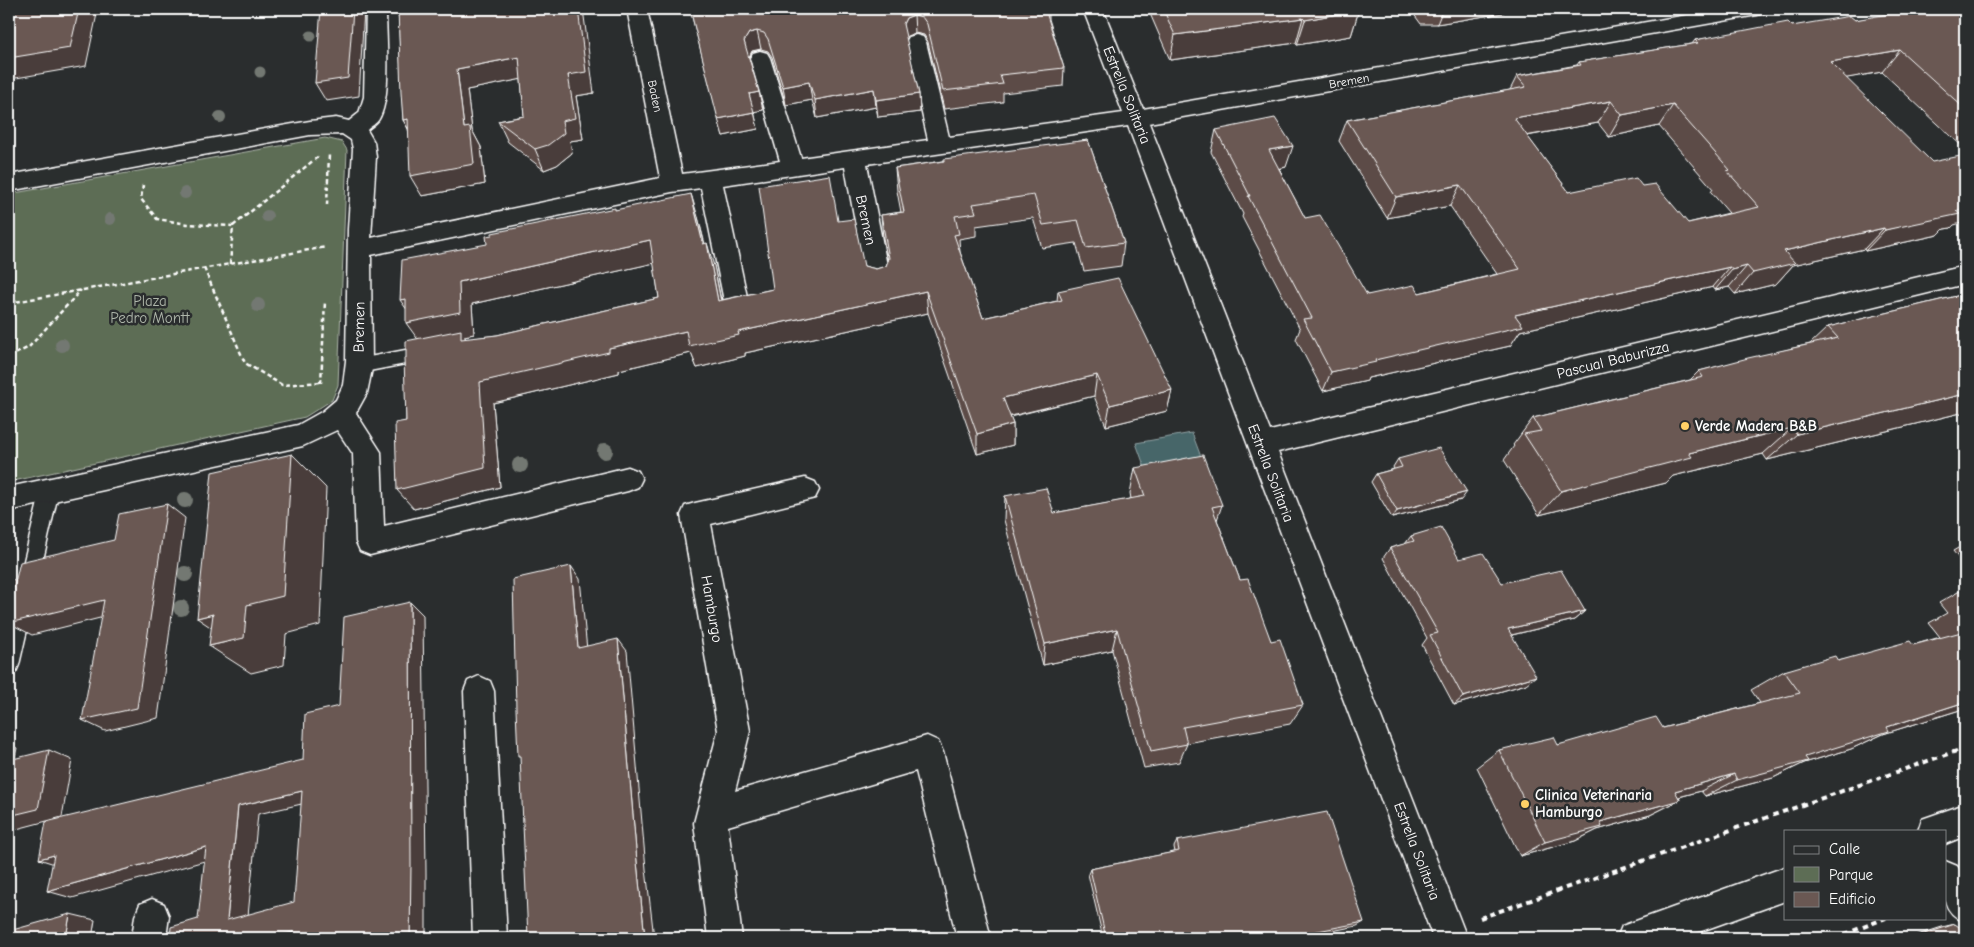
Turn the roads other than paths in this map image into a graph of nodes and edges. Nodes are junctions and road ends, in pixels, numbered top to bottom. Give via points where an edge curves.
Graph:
1 (376, 9) edge
2 (637, 9) edge
3 (1093, 9) edge
4 (1757, 9) edge
5 (916, 42) dead end
6 (760, 58) dead end
7 (1135, 118) junction
8 (350, 130) junction
9 (940, 146) junction
10 (854, 158) junction
11 (793, 167) junction
12 (710, 178) junction
13 (9, 183) edge
14 (672, 184) junction
15 (360, 249) junction
16 (1965, 275) edge
17 (878, 281) edge
18 (736, 306) edge
19 (448, 349) edge
20 (359, 366) junction
21 (341, 413) junction
22 (1260, 445) junction
23 (628, 479) dead end
24 (50, 490) junction
25 (805, 490) dead end
26 (9, 499) edge
27 (9, 665) edge
28 (478, 691) dead end
29 (715, 813) junction
30 (1965, 820) edge
31 (1937, 830) edge
32 (1946, 879) edge
33 (1784, 884) edge
34 (1965, 905) edge
35 (1448, 934) edge
36 (490, 938) edge
37 (726, 938) edge
38 (974, 938) edge
39 (1634, 938) edge

1 - 8 street via 375,97 369,117
2 - 14 street, Baden
3 - 7 street, Estrella Solitaria
4 - 7 street, Bremen
5 - 9 street
6 - 11 street
7 - 9 street, Bremen
7 - 22 street, Estrella Solitaria
8 - 13 street via 337,125 310,128
8 - 15 street via 360,136 365,149
9 - 10 street, Bremen
10 - 11 street, Bremen
10 - 17 street, Bremen
11 - 12 street, Bremen
12 - 14 street, Bremen
12 - 18 street
14 - 15 street, Bremen
15 - 20 street, Bremen
16 - 22 street, Pascual Baburizza
19 - 20 lane
20 - 21 street, Bremen via 354,393
21 - 23 street via 366,452 370,542
21 - 24 street, Bremen via 303,435
22 - 35 street, Estrella Solitaria
24 - 26 street, Bremen
24 - 27 lane
25 - 29 street, Hamburgo via 695,515 734,731
28 - 36 street
29 - 37 street, Hamburgo via 711,823
29 - 38 street via 927,752
30 - 31 street
32 - 34 street
33 - 39 street

